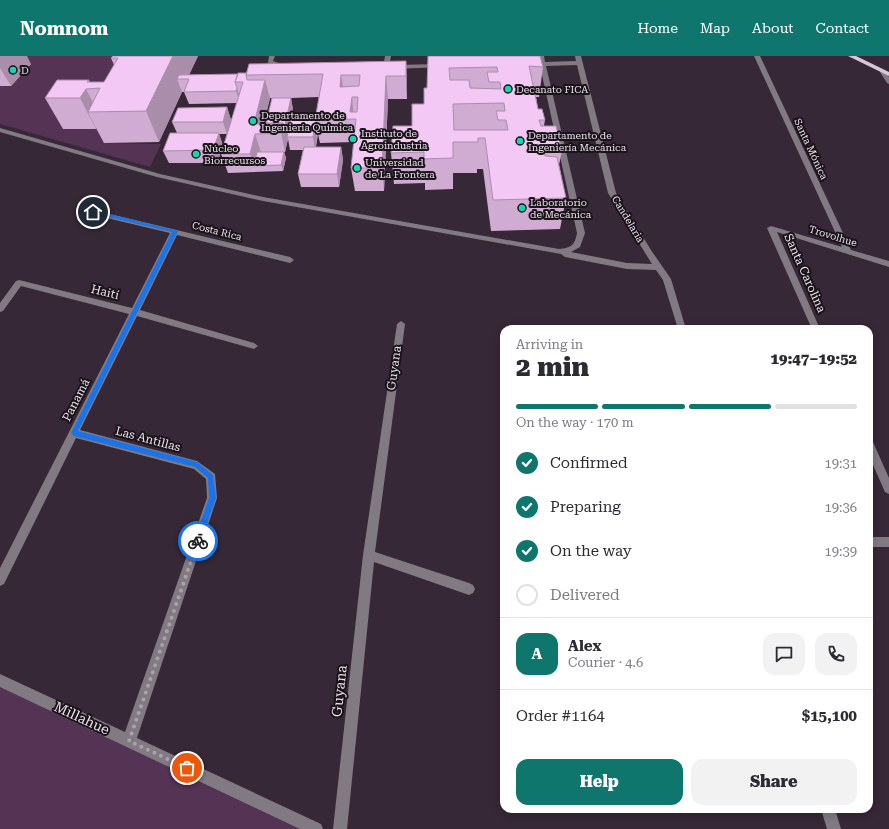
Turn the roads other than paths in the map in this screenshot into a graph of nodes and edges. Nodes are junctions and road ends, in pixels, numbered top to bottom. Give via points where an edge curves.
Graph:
1 (272, 56) edge
2 (388, 56) edge
3 (541, 56) edge
4 (757, 56) edge
5 (851, 56) edge
6 (578, 60) edge
7 (532, 64) edge
8 (543, 64) junction
9 (292, 66) edge
10 (448, 66) edge
11 (886, 73) edge
12 (889, 82) edge
13 (0, 130) edge
14 (93, 212) dead end
15 (771, 228) joint
16 (175, 231) junction
17 (847, 250) junction
18 (559, 252) junction
19 (290, 260) dead end
20 (889, 264) edge
21 (659, 267) junction
22 (0, 309) edge
23 (134, 312) junction
24 (401, 324) dead end
25 (681, 325) edge
26 (814, 325) edge
27 (254, 346) dead end
28 (74, 433) junction
29 (873, 454) edge
30 (889, 489) edge
31 (873, 542) edge
32 (889, 542) edge
33 (369, 555) junction
34 (0, 580) edge
35 (469, 589) dead end
36 (0, 680) edge
37 (129, 741) junction
38 (829, 813) edge
39 (316, 829) edge
40 (340, 829) edge
41 (834, 829) edge

1 - 9 street via 270,62
2 - 10 street via 383,67
3 - 8 street
4 - 17 street, Santa Mónica
5 - 11 main road
6 - 8 street
6 - 21 street, Candelaria via 612,193
7 - 8 street
8 - 18 street via 581,233 580,242 573,250
11 - 12 street
13 - 18 street via 159,176 256,197
14 - 16 street, Costa Rica
15 - 17 street, Trovolhue
15 - 26 street, Santa Carolina
16 - 19 street, Costa Rica
16 - 23 street, Panamá
17 - 20 street, Trovolhue
18 - 21 street via 627,266
21 - 25 street, Candelaria via 666,279
22 - 23 street, Haití via 19,283
23 - 27 street, Haití
23 - 28 street, Panamá
24 - 33 street, Guyana
28 - 34 street, Panamá
28 - 37 street, Las Antillas via 197,465 211,477 212,498
29 - 30 street
31 - 32 street
33 - 35 street
33 - 40 street, Guyana
36 - 37 street, Millahue
37 - 39 street, Millahue
38 - 41 street

